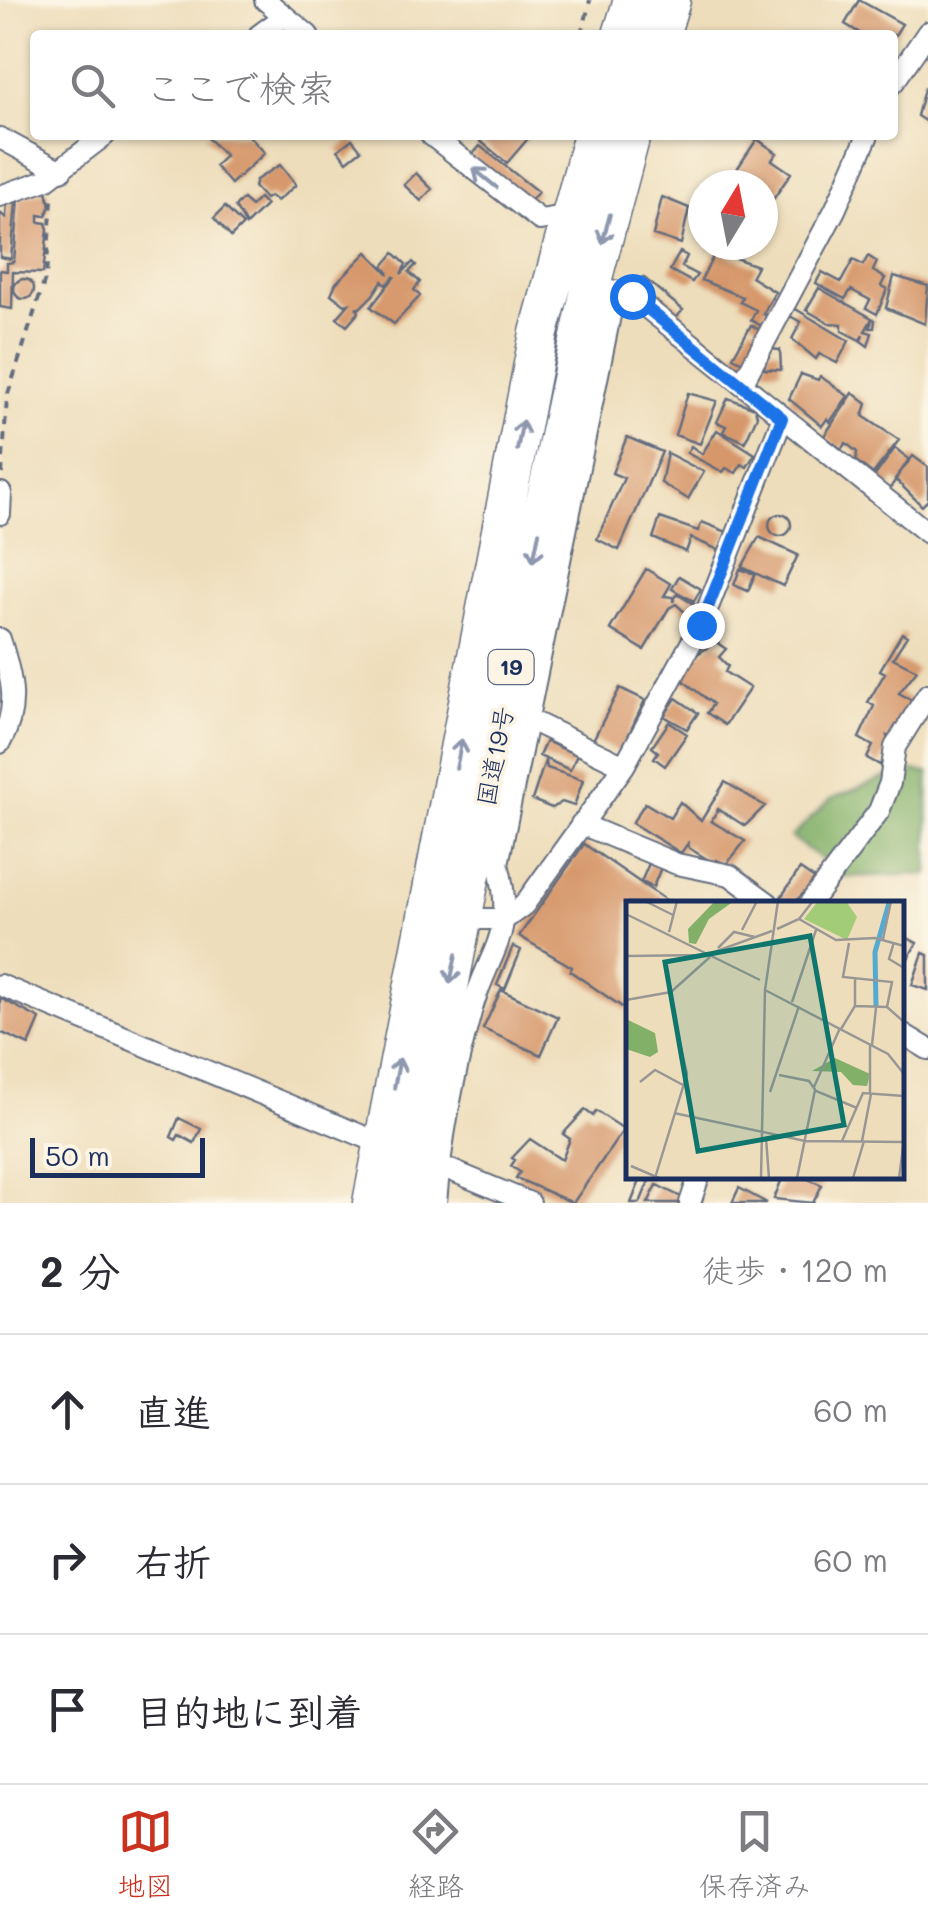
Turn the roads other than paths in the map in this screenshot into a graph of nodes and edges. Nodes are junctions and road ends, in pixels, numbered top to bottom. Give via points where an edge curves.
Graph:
1 (265, 0) edge
2 (633, 0) edge
3 (671, 0) edge
4 (285, 16) junction
5 (266, 30) edge
6 (302, 30) edge
7 (624, 30) edge
8 (662, 30) edge
9 (928, 32) edge
10 (898, 77) edge
11 (0, 138) edge
12 (98, 140) edge
13 (438, 140) edge
14 (591, 140) edge
15 (630, 140) edge
16 (866, 140) edge
17 (53, 175) junction
18 (0, 196) edge
19 (555, 218) junction
20 (603, 288) junction
21 (742, 384) junction
22 (782, 418) junction
23 (1, 493) edge
24 (0, 514) edge
25 (928, 533) edge
26 (0, 640) edge
27 (928, 694) edge
28 (528, 719) junction
29 (0, 743) edge
30 (624, 766) junction
31 (580, 824) junction
32 (765, 901) edge
33 (812, 901) edge
34 (464, 919) junction
35 (505, 919) junction
36 (0, 986) edge
37 (903, 1034) edge
38 (928, 1049) edge
39 (413, 1155) junction
40 (698, 1178) edge
41 (372, 1203) edge
42 (408, 1203) edge
43 (436, 1203) edge
44 (530, 1203) edge
45 (690, 1203) edge

1 - 4 street
2 - 7 highway
3 - 8 highway
4 - 5 street
4 - 6 street
9 - 10 street
11 - 17 street
12 - 17 street
19 -> 13 street
14 - 19 highway, 国道19号 / 19
15 -> 20 highway, 国道19号 / 19
16 - 21 street
17 - 18 street
39 -> 19 highway, 国道19号 / 19
20 - 21 street via 632,296
20 - 28 street
20 -> 34 highway, 国道19号 / 19
21 - 22 street
22 - 25 street
22 - 30 street via 701,625
23 - 24 street
26 - 29 street via 14,718
27 - 33 street via 896,747 879,811
28 - 30 street
28 - 35 street via 498,864 508,899
30 - 31 street
31 - 32 street via 677,864 730,876
31 - 35 street via 524,905
34 - 35 street
34 -> 39 highway, 国道19号 / 19
35 - 39 street
36 - 39 street
37 - 38 street
39 - 41 highway, 国道19号 / 19
39 - 42 highway, 国道19号 / 19
39 - 43 street
39 - 44 street
40 - 45 street

